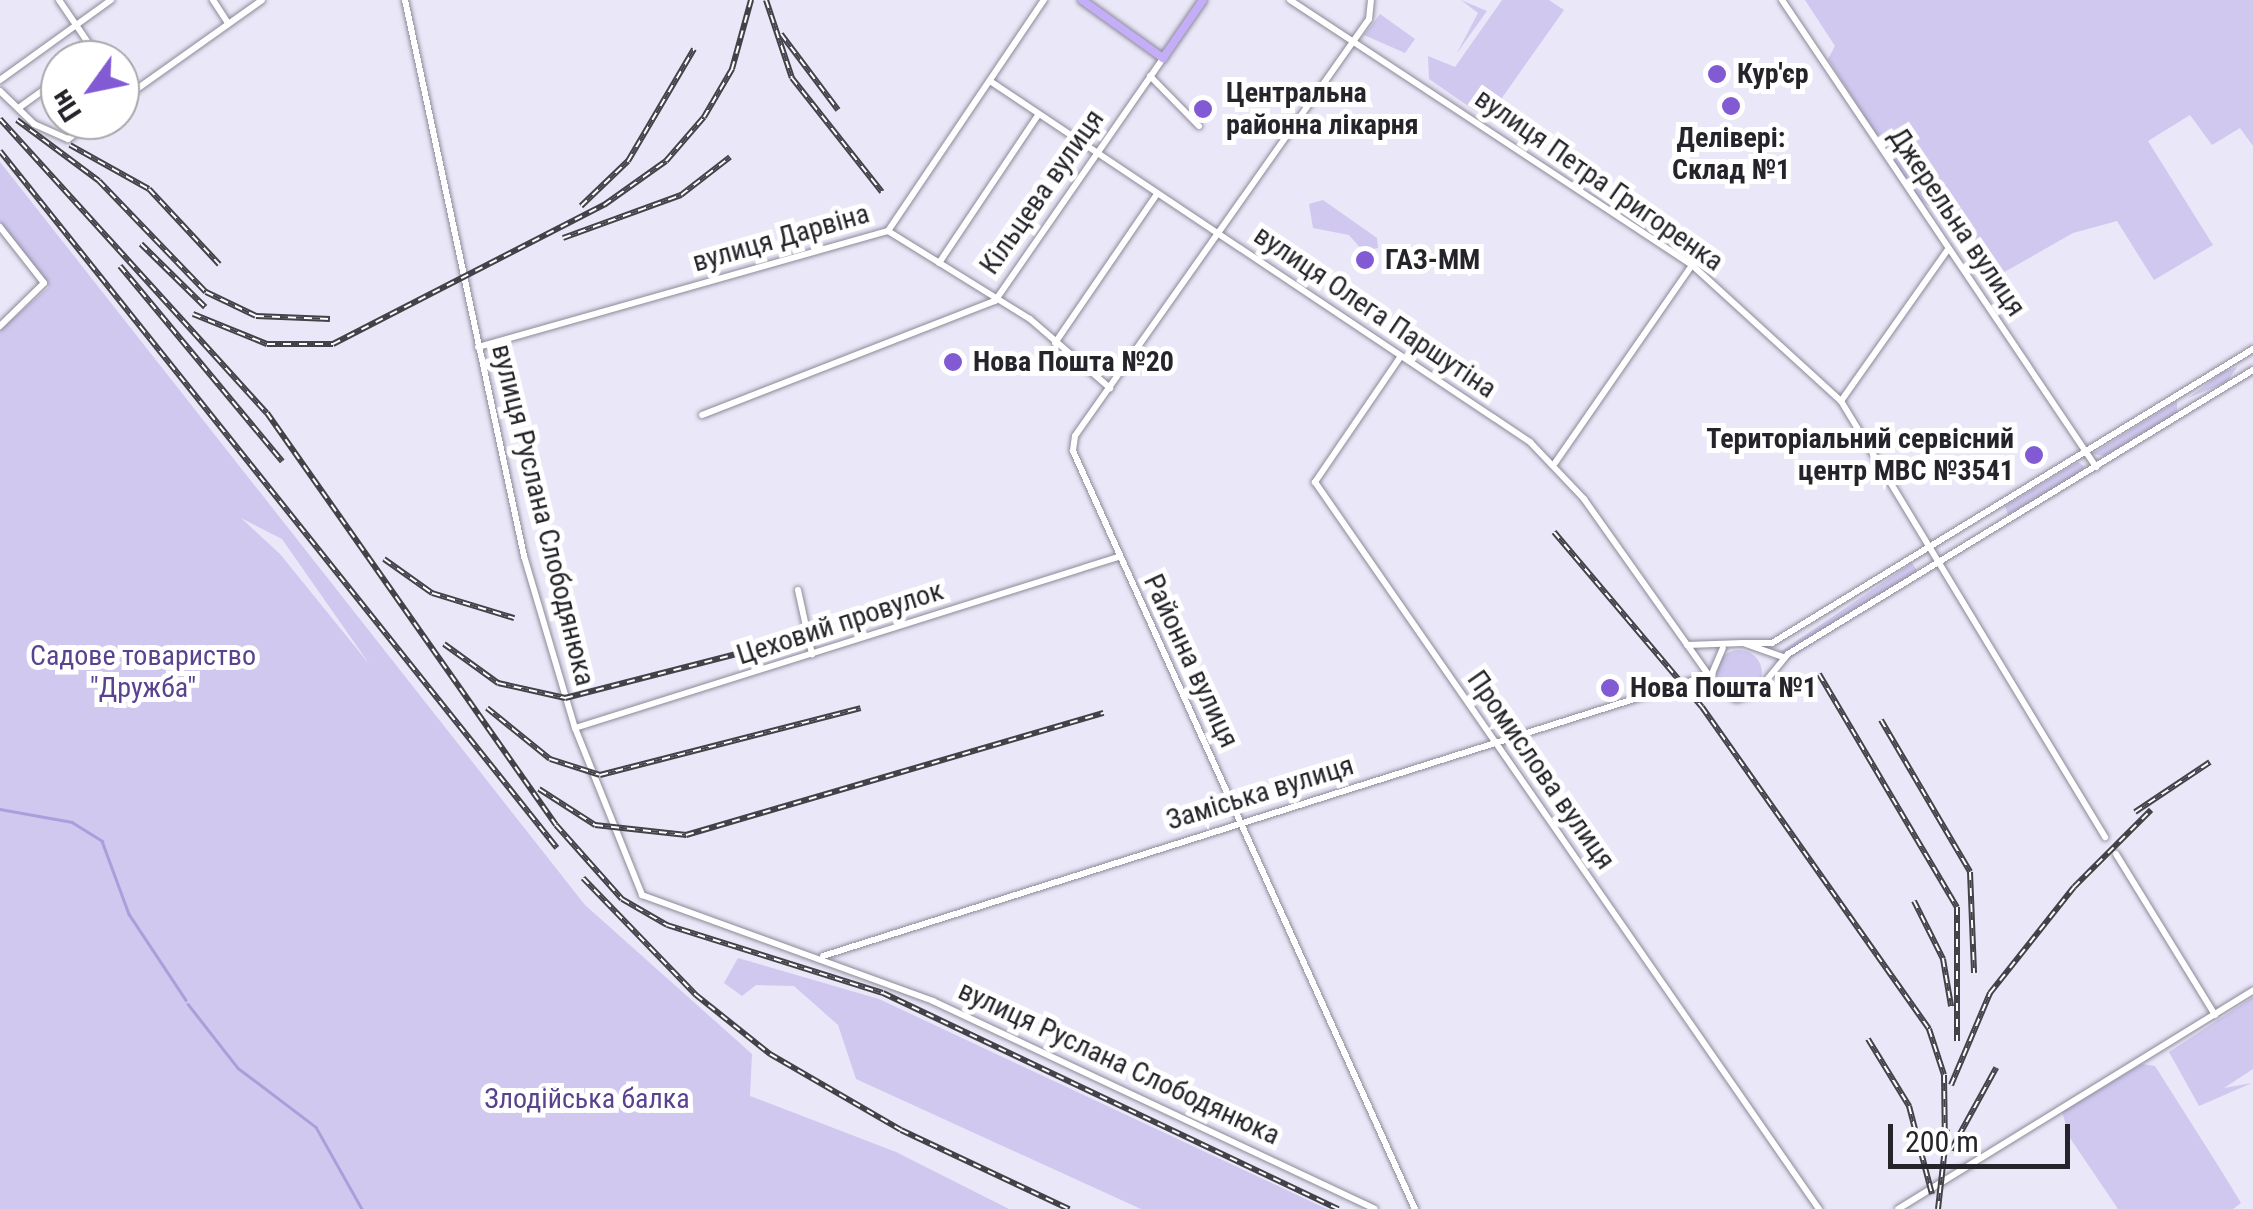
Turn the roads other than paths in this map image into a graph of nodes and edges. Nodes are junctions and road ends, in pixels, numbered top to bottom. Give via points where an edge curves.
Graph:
1 (59, 0) edge
2 (112, 0) edge
3 (213, 0) edge
4 (262, 0) edge
5 (406, 0) edge
6 (1044, 0) edge
7 (1082, 0) edge
8 (1203, 0) edge
9 (1371, 0) edge
10 (1782, 0) edge
11 (1295, 1) edge
12 (228, 23) junction
13 (76, 25) junction
14 (86, 40) edge
15 (1354, 41) junction
16 (1163, 58) junction
17 (1150, 76) junction
18 (0, 80) edge
19 (990, 82) junction
20 (140, 84) edge
21 (0, 91) edge
22 (40, 92) edge
23 (20, 107) junction
24 (1038, 116) junction
25 (40, 120) edge
26 (1200, 126) dead end
27 (1095, 152) junction
28 (1157, 194) junction
29 (0, 227) edge
30 (888, 231) junction
31 (1217, 234) junction
32 (1948, 251) junction
33 (939, 263) junction
34 (1692, 266) junction
35 (994, 301) junction
36 (0, 326) edge
37 (1055, 342) junction
38 (478, 348) junction
39 (2253, 349) edge
40 (1401, 356) junction
41 (2253, 370) edge
42 (1110, 388) junction
43 (1841, 400) junction
44 (702, 415) dead end
45 (2086, 452) junction
46 (1555, 463) junction
47 (2096, 467) junction
48 (1998, 506) junction
49 (2008, 522) junction
50 (1968, 524) junction
51 (1978, 540) junction
52 (1930, 547) junction
53 (1118, 557) junction
54 (1940, 563) junction
55 (798, 590) dead end
56 (1679, 637) junction
57 (1744, 643) junction
58 (1728, 644) junction
59 (1758, 649) junction
60 (812, 654) junction
61 (1783, 657) junction
62 (1711, 678) junction
63 (1766, 680) junction
64 (575, 728) junction
65 (1497, 744) junction
66 (1240, 822) junction
67 (2105, 838) dead end
68 (2116, 854) dead end
69 (823, 956) junction
70 (2253, 991) edge
71 (2214, 1014) junction
72 (1375, 1209) edge
73 (1416, 1209) edge
74 (1819, 1209) edge
75 (1898, 1209) edge

1 - 13 street
2 - 13 street
3 - 12 street
4 - 12 street
5 - 38 street, вулиця Руслана Слободянюка
6 - 19 street, вулиця Дарвіна
7 - 16 main road
8 - 16 main road, Кільцева вулиця
9 - 15 street
10 - 32 street, Джерельна вулиця
11 - 15 street, вулиця Петра Григоренка
12 - 20 street
13 - 14 street
13 - 18 street
15 - 31 street
15 - 34 street, вулиця Петра Григоренка
16 - 17 street, Кільцева вулиця
17 - 26 street
17 - 27 street, Кільцева вулиця
19 - 24 street, вулиця Олега Паршутіна
19 - 30 street, вулиця Дарвіна
21 - 23 street
22 - 23 street
23 - 25 street
24 - 27 street, вулиця Олега Паршутіна
24 - 33 street
27 - 28 street, вулиця Олега Паршутіна
27 - 35 street, Кільцева вулиця
28 - 31 street, вулиця Олега Паршутіна
28 - 37 street
29 - 36 street via 44,283
30 - 33 street
30 - 38 street, вулиця Дарвіна
31 - 40 street, вулиця Олега Паршутіна
31 - 42 street
32 - 43 street
32 - 45 street, Джерельна вулиця
33 - 35 street
34 - 43 street, вулиця Петра Григоренка
34 - 46 street
35 - 37 street
35 - 44 street, Кільцева вулиця
37 - 42 street
38 - 64 street, вулиця Руслана Слободянюка
39 - 45 street
40 - 46 street, вулиця Олега Паршутіна
40 - 65 street, Промислова вулиця via 1314,482
41 - 47 street
42 - 53 street, Районна вулиця via 1073,451
43 - 52 street, вулиця Петра Григоренка
45 - 47 street, Джерельна вулиця
45 - 48 street
46 - 56 street, вулиця Олега Паршутіна
47 - 49 street
48 - 49 street
48 - 50 street
49 - 51 street
50 - 51 street
50 - 52 street
51 - 54 street
52 - 54 street, вулиця Петра Григоренка
52 - 57 street via 1772,643
53 - 60 street, Цеховий провулок
53 - 66 street, Районна вулиця
54 - 61 street
54 - 67 street, вулиця Петра Григоренка
55 - 60 street
56 - 58 street via 1700,650
56 - 62 street, вулиця Олега Паршутіна
57 - 58 street
57 - 59 street
58 - 62 street
59 - 61 street
59 - 63 street
60 - 64 street, Цеховий провулок
61 - 63 street
62 - 63 street via 1737,699
62 - 65 street, Заміська вулиця
64 - 69 street, вулиця Руслана Слободянюка via 642,895
65 - 66 street, Заміська вулиця
65 - 74 street, Промислова вулиця
66 - 69 street, Заміська вулиця
66 - 73 street, Районна вулиця
68 - 71 street
69 - 72 street, вулиця Руслана Слободянюка
70 - 71 street
71 - 75 street

